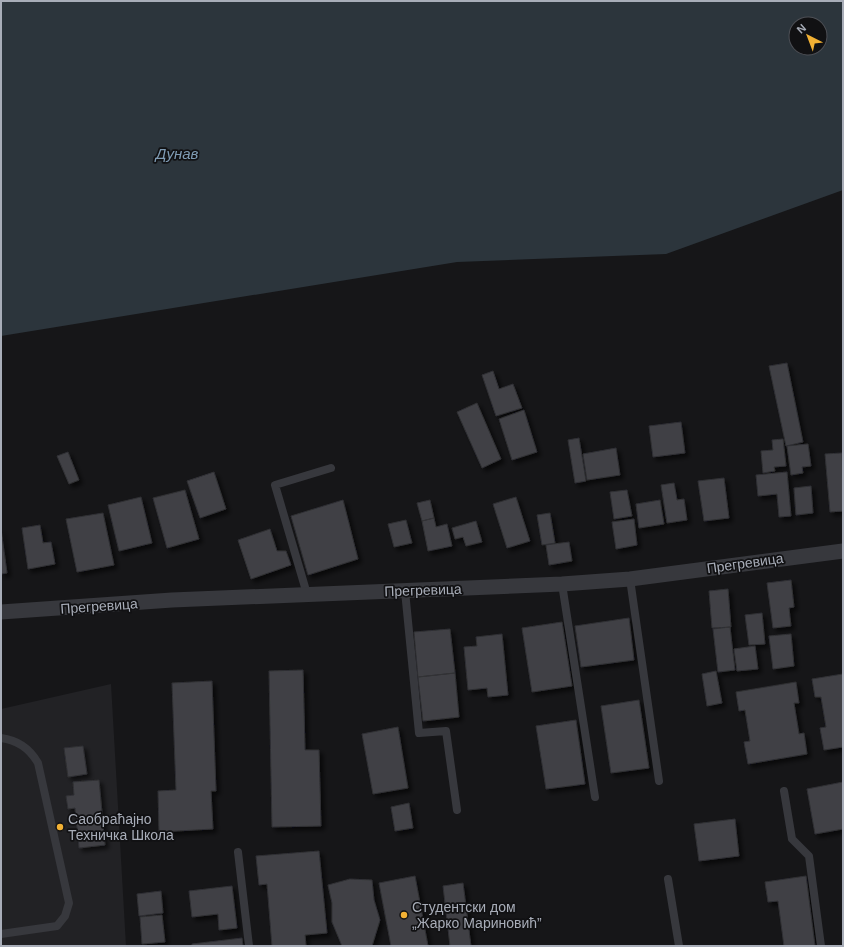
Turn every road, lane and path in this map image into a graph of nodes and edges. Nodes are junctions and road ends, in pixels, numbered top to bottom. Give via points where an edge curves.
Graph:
1 (331, 468) dead end
2 (843, 551) edge
3 (630, 579) junction
4 (562, 584) junction
5 (405, 591) junction
6 (307, 594) junction
7 (1, 612) edge
8 (1, 738) edge
9 (659, 781) dead end
10 (784, 791) dead end
11 (595, 797) dead end
12 (457, 810) dead end
13 (238, 852) dead end
14 (668, 879) dead end
15 (1, 934) edge
16 (249, 946) edge
17 (679, 946) edge
18 (821, 946) edge

1 - 6 lane via 275,485
2 - 3 street, Прегревица
3 - 4 street, Прегревица
3 - 9 lane
4 - 5 street, Прегревица
4 - 11 lane
5 - 6 street, Прегревица
5 - 12 lane via 419,733 446,731
6 - 7 street, Прегревица
8 - 15 lane via 16,742 33,754 38,763 69,903 65,916 57,926
10 - 18 lane via 792,839 809,856
13 - 16 lane
14 - 17 lane

